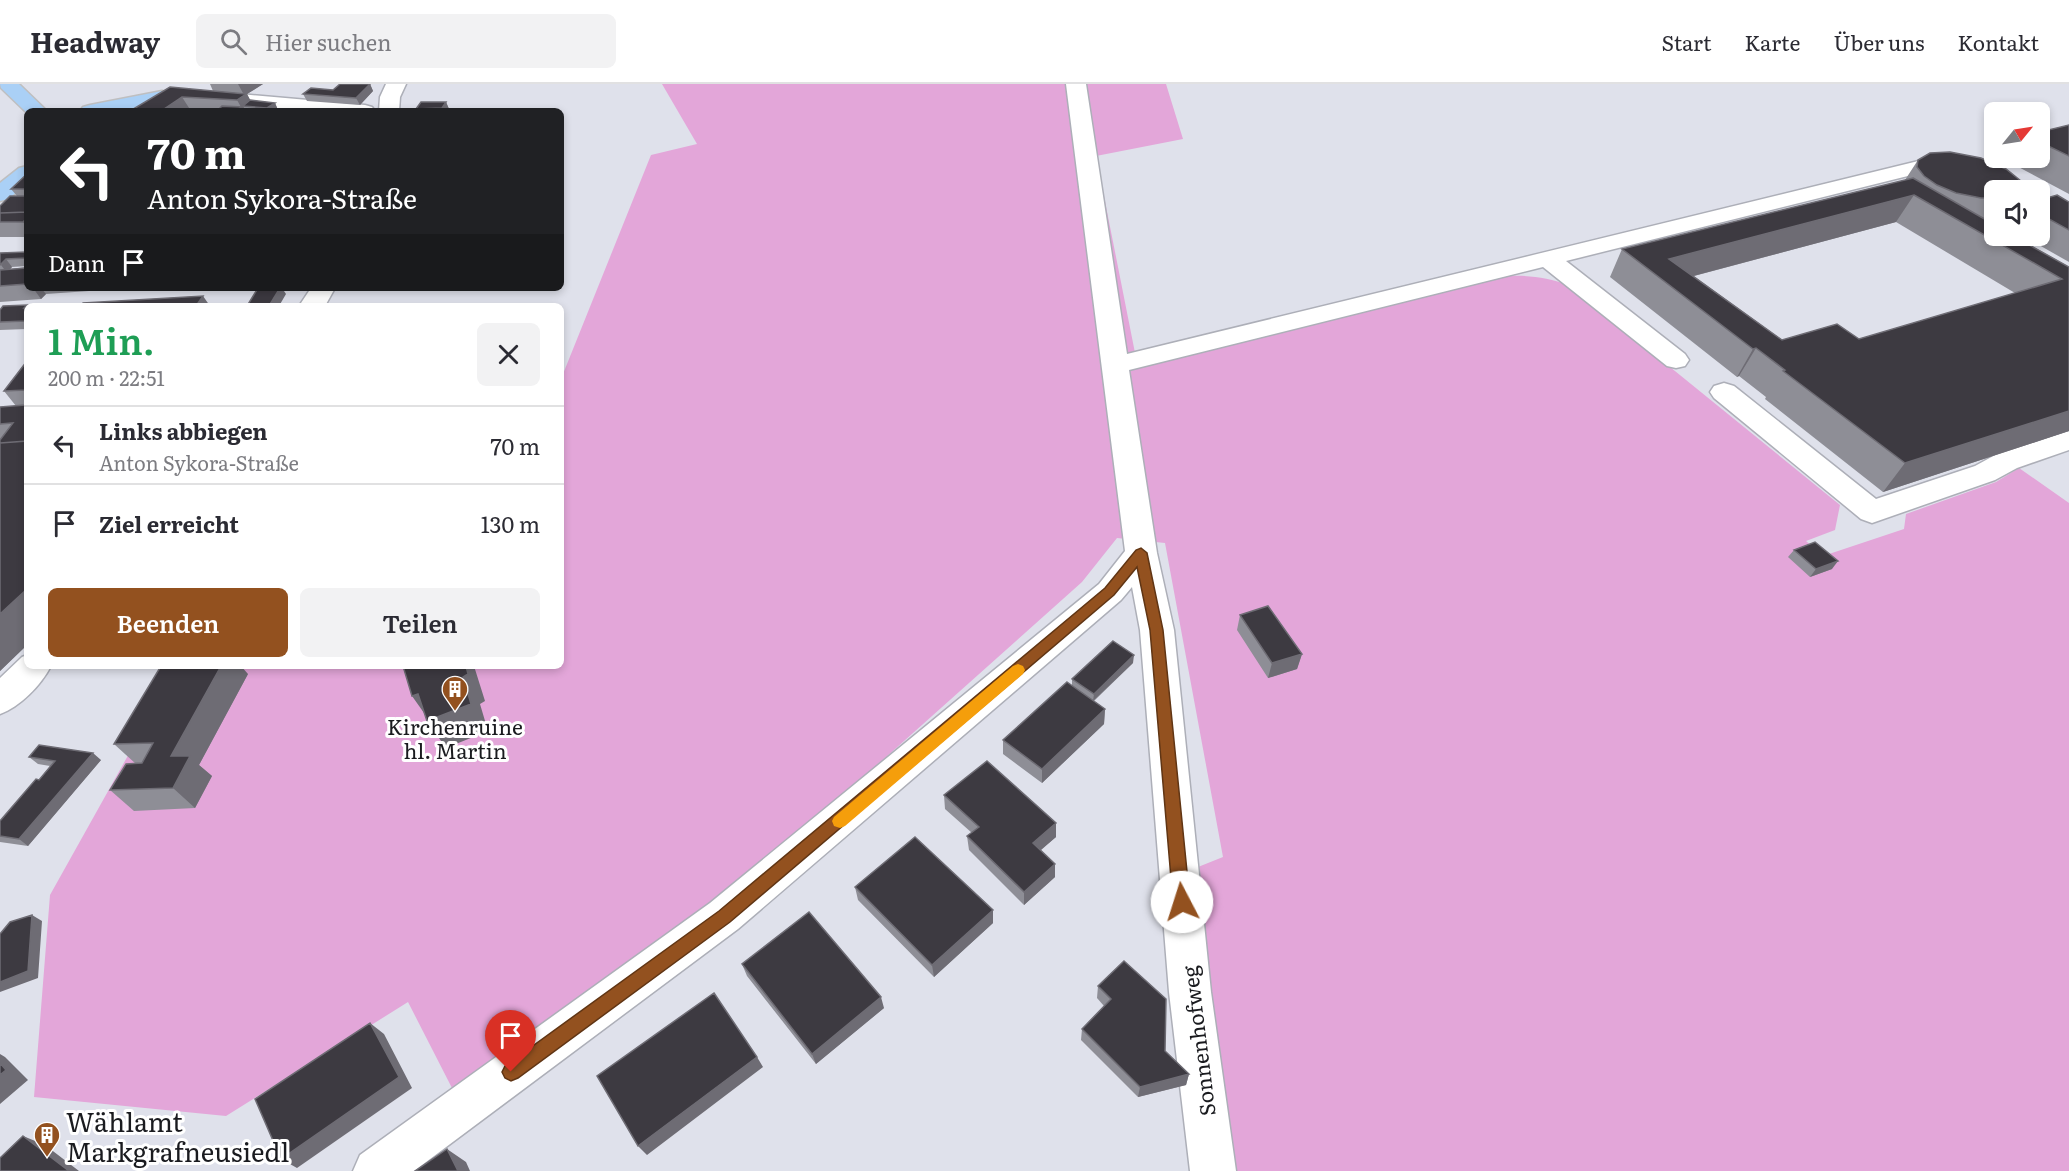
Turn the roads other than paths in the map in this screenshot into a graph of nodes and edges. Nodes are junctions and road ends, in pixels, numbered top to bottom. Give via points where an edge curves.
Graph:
1 (8, 84) edge
2 (396, 84) edge
3 (1076, 84) edge
4 (210, 98) edge
5 (34, 108) edge
6 (104, 108) edge
7 (145, 108) edge
8 (329, 108) edge
9 (389, 108) edge
10 (24, 176) edge
11 (1984, 180) edge
12 (0, 194) edge
13 (1548, 259) junction
14 (1676, 360) dead end
15 (1115, 365) junction
16 (1724, 392) dead end
17 (2069, 440) edge
18 (1141, 553) junction
19 (31, 669) edge
20 (0, 700) edge
21 (376, 1171) edge
22 (1213, 1171) edge

1 - 5 main road
2 - 9 street
3 - 15 street, Sonnenhofweg
4 - 8 street
6 - 7 main road via 171,94
10 - 12 main road
11 - 13 street via 1947,160
13 - 14 street
13 - 15 street
15 - 18 street, Sonnenhofweg
16 - 17 street via 1872,512
18 - 21 street via 1110,592 724,916
18 - 22 street, Sonnenhofweg via 1157,630 1190,992
19 - 20 street

